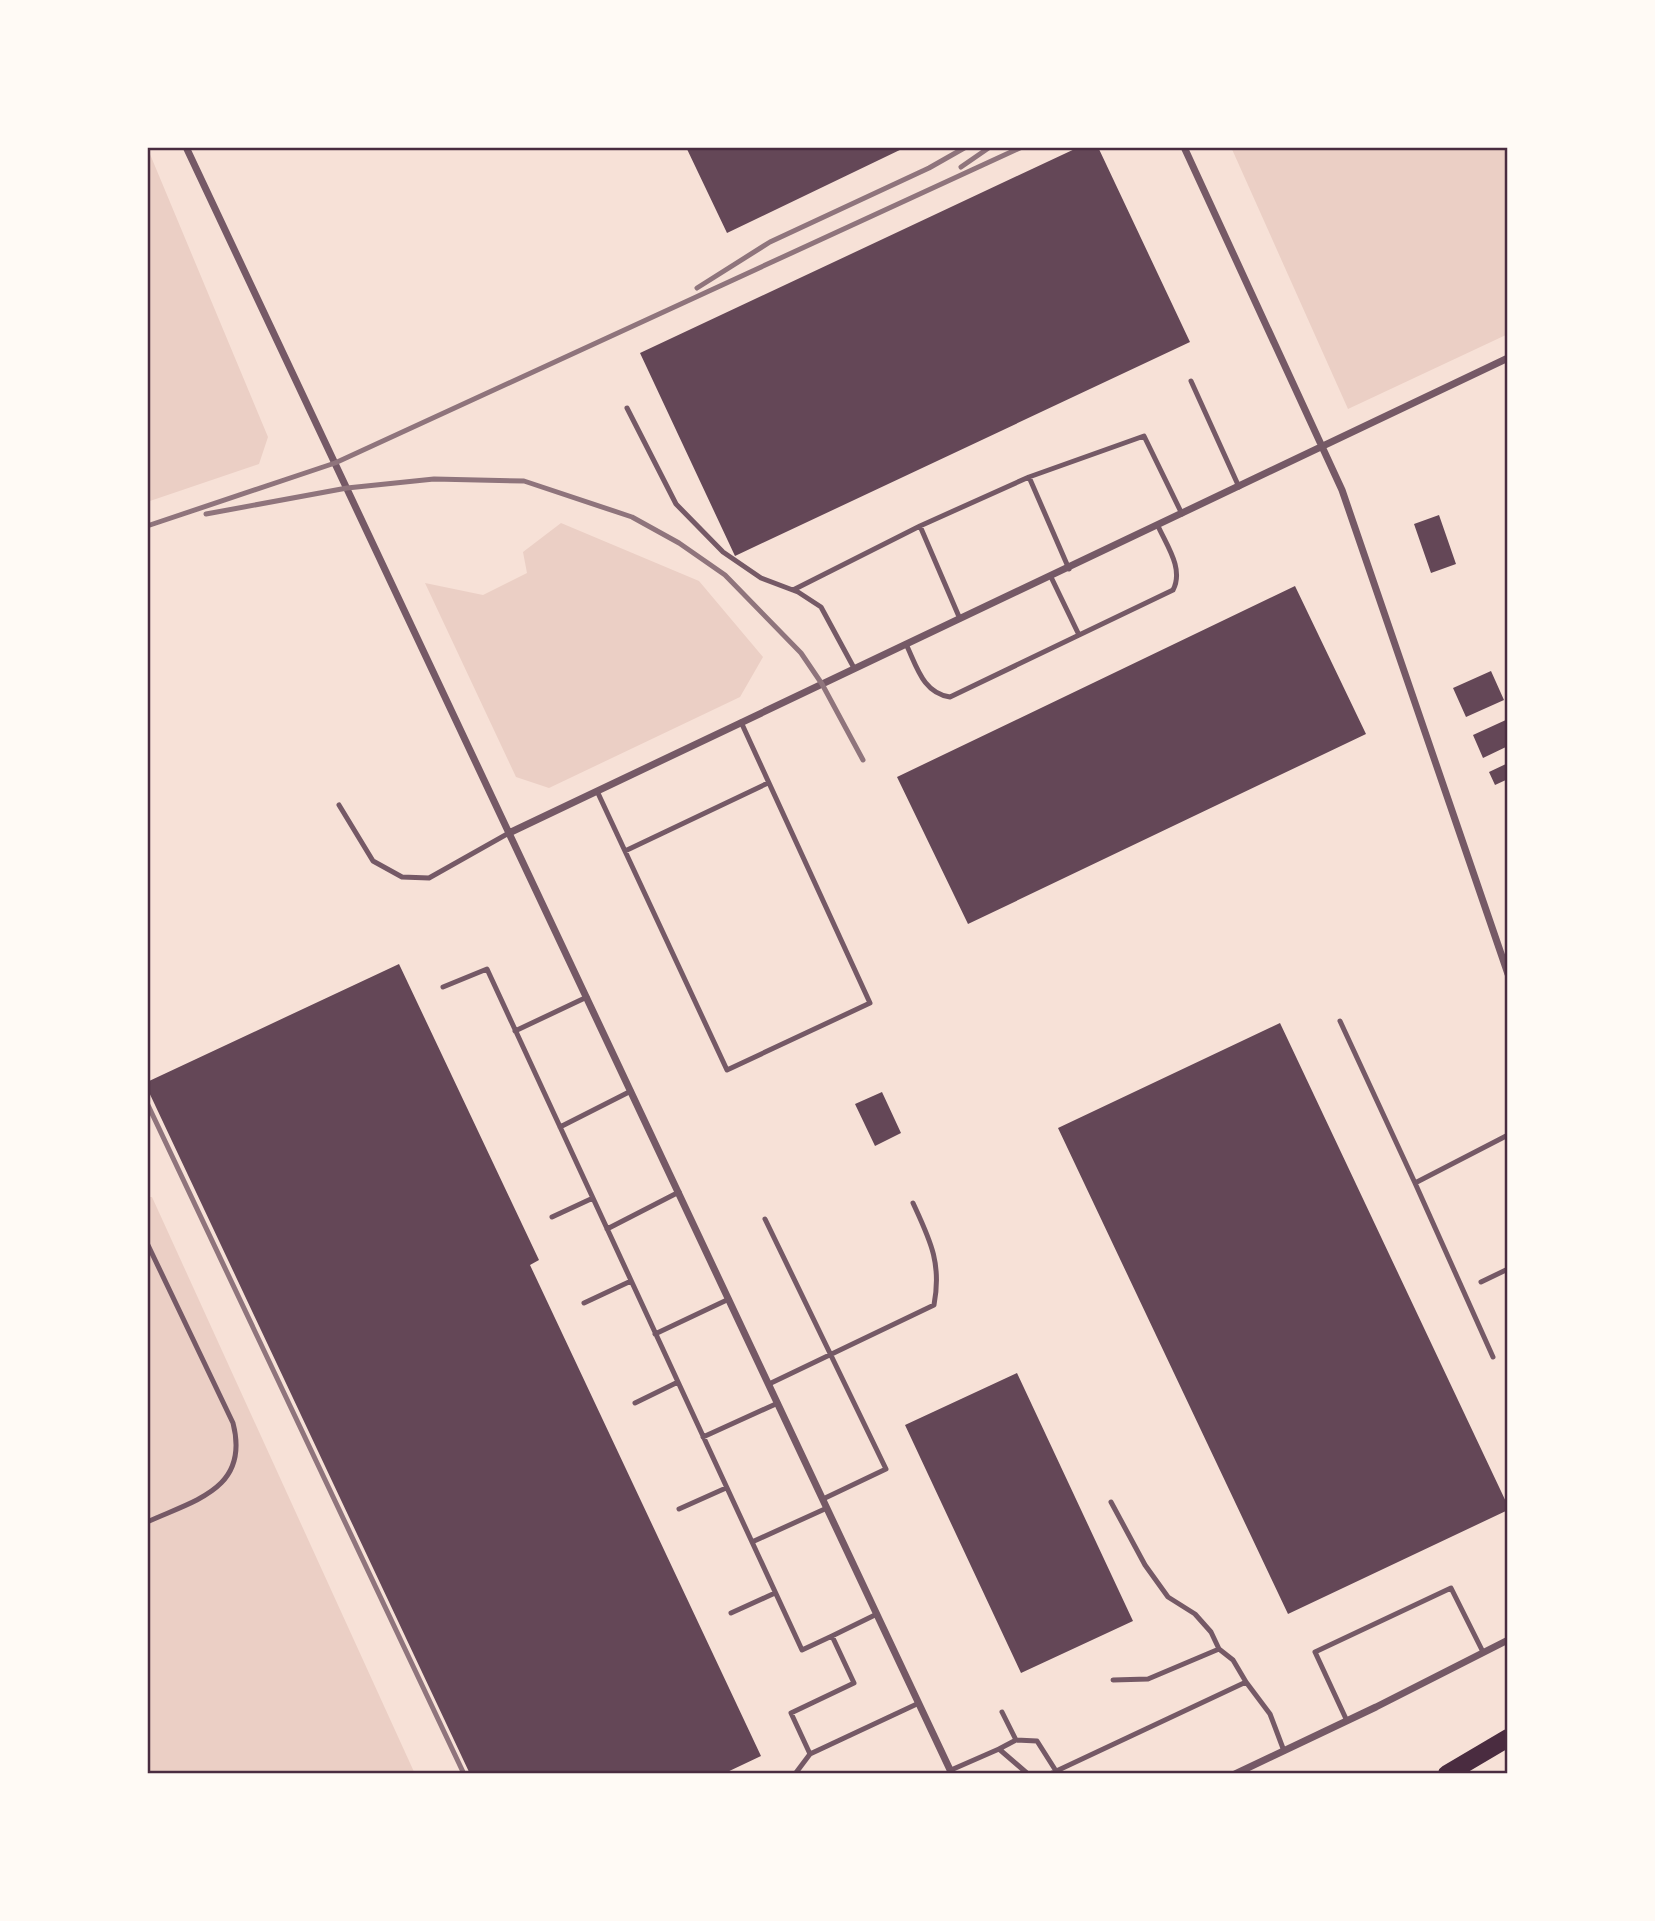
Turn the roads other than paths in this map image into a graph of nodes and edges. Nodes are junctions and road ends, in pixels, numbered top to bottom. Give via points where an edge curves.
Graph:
1 (186, 147) edge
2 (1184, 147) edge
3 (1508, 358) edge
4 (1191, 381) dead end
5 (627, 408) dead end
6 (1322, 445) junction
7 (1029, 477) junction
8 (1239, 487) junction
9 (1182, 514) junction
10 (920, 526) junction
11 (1158, 526) junction
12 (1069, 569) junction
13 (1051, 577) junction
14 (793, 590) junction
15 (960, 619) junction
16 (1079, 635) junction
17 (906, 644) junction
18 (854, 668) junction
19 (741, 722) junction
20 (768, 783) junction
21 (597, 791) junction
22 (339, 805) dead end
23 (509, 833) junction
24 (625, 851) junction
25 (1508, 974) edge
26 (443, 987) dead end
27 (587, 997) junction
28 (1340, 1021) dead end
29 (515, 1031) junction
30 (631, 1091) junction
31 (560, 1127) junction
32 (1508, 1135) edge
33 (1415, 1183) junction
34 (679, 1192) junction
35 (593, 1198) junction
36 (913, 1203) dead end
37 (552, 1217) dead end
38 (765, 1219) dead end
39 (607, 1229) junction
40 (147, 1243) edge
41 (1508, 1269) edge
42 (631, 1281) junction
43 (1481, 1282) dead end
44 (729, 1299) junction
45 (584, 1303) dead end
46 (656, 1334) junction
47 (829, 1353) junction
48 (1493, 1357) dead end
49 (678, 1382) junction
50 (769, 1384) junction
51 (635, 1403) dead end
52 (778, 1403) junction
53 (703, 1437) junction
54 (726, 1488) junction
55 (823, 1500) junction
56 (1111, 1502) dead end
57 (827, 1508) junction
58 (679, 1509) dead end
59 (147, 1522) edge
60 (752, 1542) junction
61 (775, 1593) junction
62 (731, 1613) dead end
63 (877, 1614) junction
64 (832, 1636) junction
65 (1508, 1640) edge
66 (1219, 1649) junction
67 (1483, 1653) junction
68 (1113, 1680) dead end
69 (1247, 1682) junction
70 (919, 1703) junction
71 (1002, 1712) dead end
72 (1347, 1721) junction
73 (1508, 1738) edge
74 (1016, 1740) junction
75 (999, 1749) junction
76 (1284, 1751) junction
77 (810, 1754) junction
78 (1056, 1771) junction
79 (951, 1772) edge
80 (1453, 1773) edge
81 (795, 1774) edge
82 (1028, 1774) edge
83 (1049, 1774) edge
84 (1234, 1774) edge

1 - 23 street
2 - 6 street
3 - 6 street
4 - 8 lane
5 - 14 lane via 676,504 723,552 761,578
6 - 8 street
6 - 25 street via 1342,490
7 - 9 lane via 1144,436
7 - 10 lane
7 - 12 lane
8 - 9 street
9 - 11 street
10 - 14 lane
10 - 15 lane
11 - 12 street
11 - 16 lane via 1175,561 1178,580 1173,590
12 - 13 street
13 - 15 street
13 - 16 lane
14 - 18 lane via 821,607
15 - 17 street
16 - 17 lane via 950,697 936,695 926,686
17 - 18 street
18 - 19 street
19 - 20 lane
19 - 21 street
20 - 24 lane
20 - 24 lane via 870,1003 727,1070
21 - 23 street
21 - 24 lane
22 - 23 lane via 373,861 402,877 429,877
23 - 27 street
26 - 29 lane via 487,969
27 - 29 lane
27 - 30 street
28 - 33 lane
29 - 31 lane
30 - 31 lane
30 - 34 street
31 - 35 lane
32 - 33 lane
33 - 48 lane
34 - 39 lane
34 - 44 street
35 - 37 lane
35 - 39 lane
36 - 47 lane via 934,1250 938,1283 933,1305
38 - 47 lane
39 - 42 lane
40 - 59 lane via 233,1423 238,1443 236,1459 219,1488
41 - 43 lane
42 - 45 lane
42 - 46 lane
44 - 46 lane
44 - 50 street
46 - 49 lane
47 - 50 lane
47 - 55 lane via 886,1469
49 - 51 lane
49 - 53 lane
50 - 52 street
52 - 53 lane
52 - 55 street
53 - 54 lane
54 - 58 lane
54 - 60 lane
55 - 57 street
56 - 66 lane via 1168,1597 1195,1614
57 - 60 lane
57 - 63 street
60 - 61 lane
61 - 62 lane
61 - 64 lane via 802,1650
63 - 64 lane
63 - 70 street
64 - 77 lane via 854,1683 791,1713
65 - 67 street
66 - 68 lane via 1148,1679
66 - 69 lane via 1233,1660
67 - 72 street
67 - 72 lane via 1451,1588 1315,1652
69 - 76 lane via 1269,1714
69 - 78 lane
70 - 77 lane
70 - 79 street
71 - 74 lane
72 - 76 street
73 - 80 main road
74 - 75 lane
74 - 78 lane via 1037,1741
75 - 79 lane
75 - 82 lane
76 - 84 street
77 - 81 lane
78 - 83 lane

